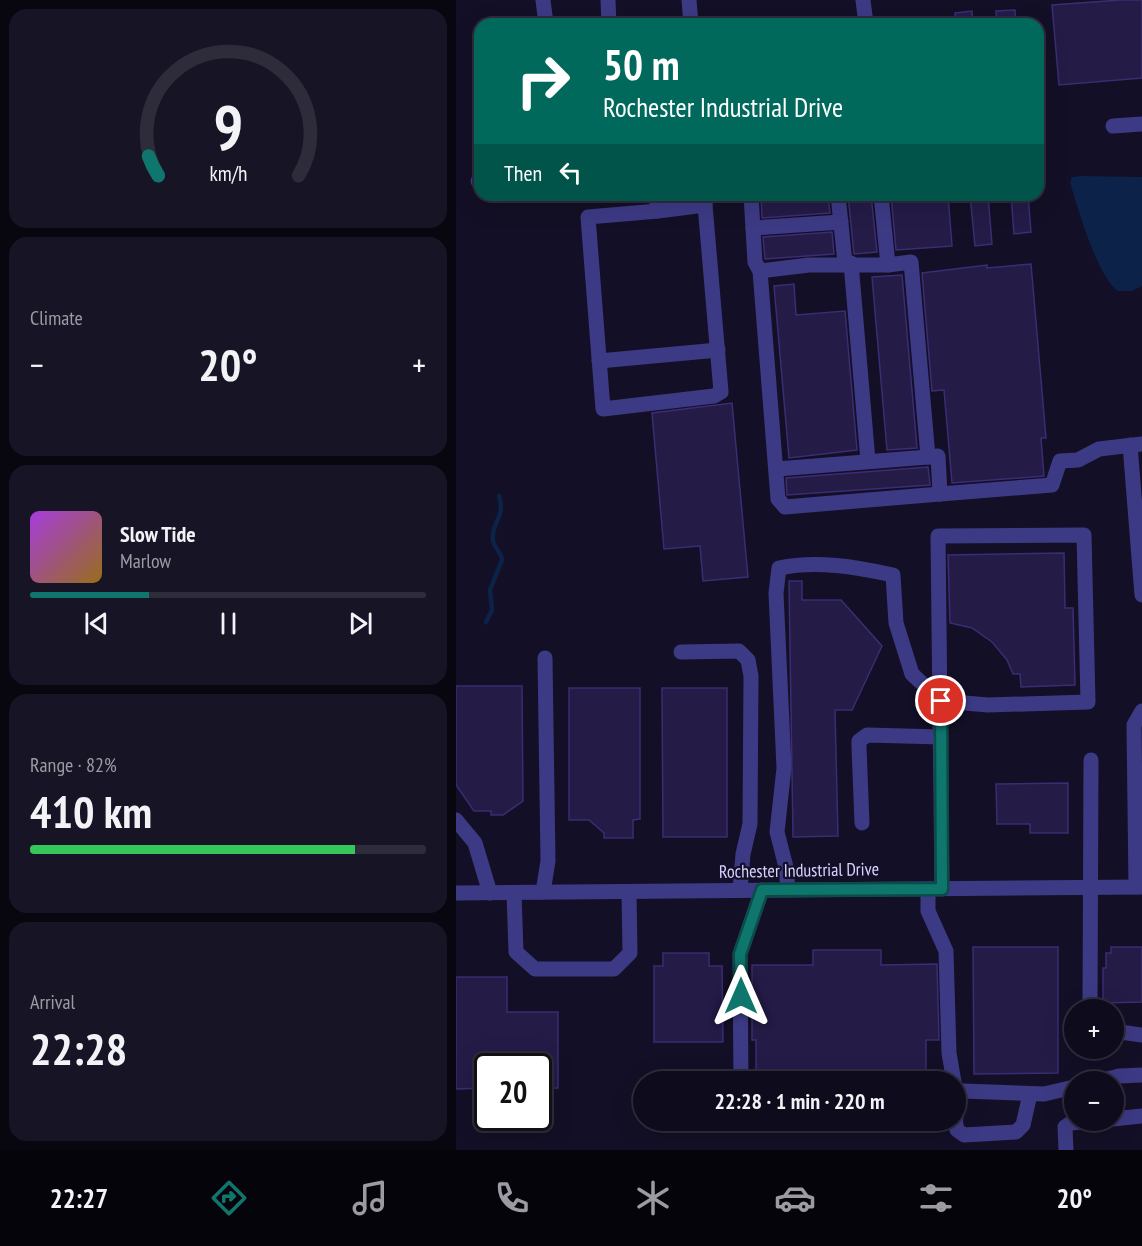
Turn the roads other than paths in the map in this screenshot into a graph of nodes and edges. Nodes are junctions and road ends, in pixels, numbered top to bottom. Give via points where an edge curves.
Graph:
1 (543, 0) edge
2 (608, 0) edge
3 (689, 0) edge
4 (863, 0) edge
5 (545, 18) edge
6 (609, 18) edge
7 (690, 18) edge
8 (865, 18) edge
9 (1142, 124) edge
10 (1113, 126) dead end
11 (689, 201) edge
12 (705, 201) edge
13 (751, 201) edge
14 (839, 201) edge
15 (882, 201) edge
16 (657, 203) edge
17 (841, 222) junction
18 (753, 228) junction
19 (848, 263) junction
20 (888, 265) junction
21 (760, 271) junction
22 (718, 350) junction
23 (599, 361) junction
24 (1136, 445) edge
25 (928, 457) junction
26 (868, 461) junction
27 (777, 469) junction
28 (940, 494) junction
29 (1142, 595) edge
30 (681, 652) dead end
31 (546, 658) dead end
32 (941, 701) junction
33 (1142, 711) edge
34 (941, 737) junction
35 (1091, 760) dead end
36 (456, 820) edge
37 (862, 823) dead end
38 (1091, 887) junction
39 (1139, 887) edge
40 (935, 889) junction
41 (762, 890) junction
42 (788, 890) junction
43 (740, 891) junction
44 (543, 892) junction
45 (629, 892) junction
46 (456, 893) edge
47 (490, 893) junction
48 (514, 893) junction
49 (1090, 999) edge
50 (1124, 1033) edge
51 (1142, 1035) edge
52 (741, 1071) edge
53 (952, 1071) edge
54 (1124, 1076) edge
55 (1142, 1076) edge
56 (966, 1088) edge
57 (1064, 1089) edge
58 (1030, 1094) junction
59 (1142, 1116) edge
60 (1124, 1118) edge
61 (958, 1131) edge
62 (1065, 1131) edge
63 (1066, 1150) edge

1 - 5 street
2 - 6 street
3 - 7 street
4 - 8 street
9 - 10 street
11 - 16 street
12 - 22 street
13 - 18 street
14 - 17 street
15 - 20 street
16 - 23 street via 588,217
17 - 18 street
17 - 19 street
18 - 21 street via 755,262
19 - 20 street
19 - 21 street
19 - 26 street
20 - 25 street via 911,262
21 - 27 street
22 - 23 street
22 - 23 street via 721,392 714,396 603,409
24 - 28 street via 1099,449 1078,460 1060,461 1052,485
24 - 29 street
25 - 26 street
25 - 28 street via 938,456
26 - 27 street
27 - 28 street via 778,499 785,507
30 - 43 street via 739,651 747,660 751,676 750,824
31 - 44 street via 548,861
32 - 32 street via 988,705 1088,702 1084,535 938,536
32 - 34 street
32 - 42 street via 912,674 896,623 893,575 854,567 799,564 779,568 776,593 784,768 777,832
33 - 39 street via 1134,725
34 - 37 street via 863,737 859,747
34 - 40 street
35 - 38 street
36 - 47 street via 475,843
38 - 39 street, Rochester Industrial Drive
38 - 40 street, Rochester Industrial Drive
38 - 49 street
40 - 42 street, Rochester Industrial Drive
40 - 53 street via 928,911 946,951
41 - 42 street, Rochester Industrial Drive
41 - 43 street, Rochester Industrial Drive
41 - 52 street via 740,954
43 - 45 street, Rochester Industrial Drive
44 - 45 street, Rochester Industrial Drive
44 - 48 street, Rochester Industrial Drive
45 - 48 street via 630,953 614,969 535,969 516,952
46 - 47 street, Rochester Industrial Drive
47 - 48 street, Rochester Industrial Drive
50 - 51 street
54 - 55 street
56 - 58 street
57 - 58 street
58 - 61 street via 1023,1125 1016,1132 964,1135
59 - 60 street
62 - 63 street

